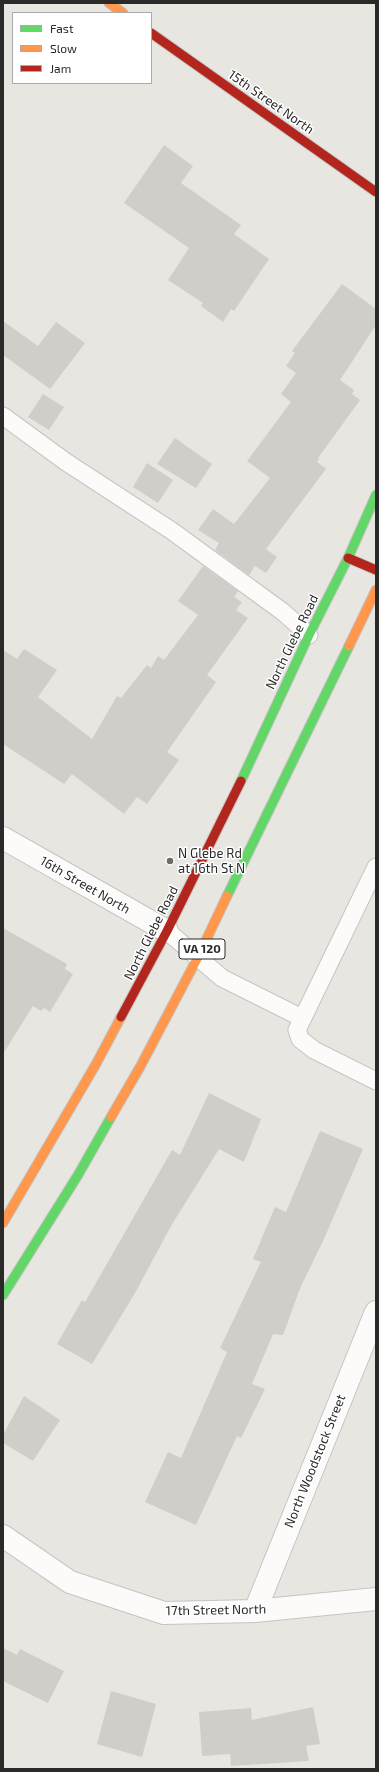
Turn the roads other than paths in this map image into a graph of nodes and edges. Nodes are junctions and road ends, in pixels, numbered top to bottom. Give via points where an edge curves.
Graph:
1 (109, 3) edge
2 (122, 12) edge
3 (152, 34) edge
4 (376, 192) edge
5 (3, 416) edge
6 (376, 495) edge
7 (348, 558) junction
8 (376, 570) edge
9 (376, 590) edge
10 (309, 635) junction
11 (3, 838) edge
12 (376, 867) edge
13 (167, 932) junction
14 (198, 957) junction
15 (302, 1018) junction
16 (376, 1081) edge
17 (3, 1223) edge
18 (3, 1295) edge
19 (376, 1312) edge
20 (3, 1536) edge
21 (376, 1599) edge
22 (255, 1611) junction

1 - 2 main road
3 - 4 main road, 15th Street North
5 - 10 lane via 66,462 172,531 283,612
6 - 7 main road, North Glebe Road / VA 120
7 - 8 main road
7 - 10 main road, North Glebe Road / VA 120
9 - 14 main road, VA 120
10 - 13 main road, North Glebe Road / VA 120
11 - 13 street, 16th Street North
12 - 15 lane
13 - 14 lane
13 - 17 main road, North Glebe Road / VA 120 via 96,1064
14 - 15 lane via 222,978
14 - 18 main road, VA 120 via 140,1067 78,1175
15 - 16 lane via 297,1030 300,1039 314,1050
19 - 22 street, North Woodstock Street
20 - 22 street, 17th Street North via 70,1582 164,1613
21 - 22 street, 17th Street North

